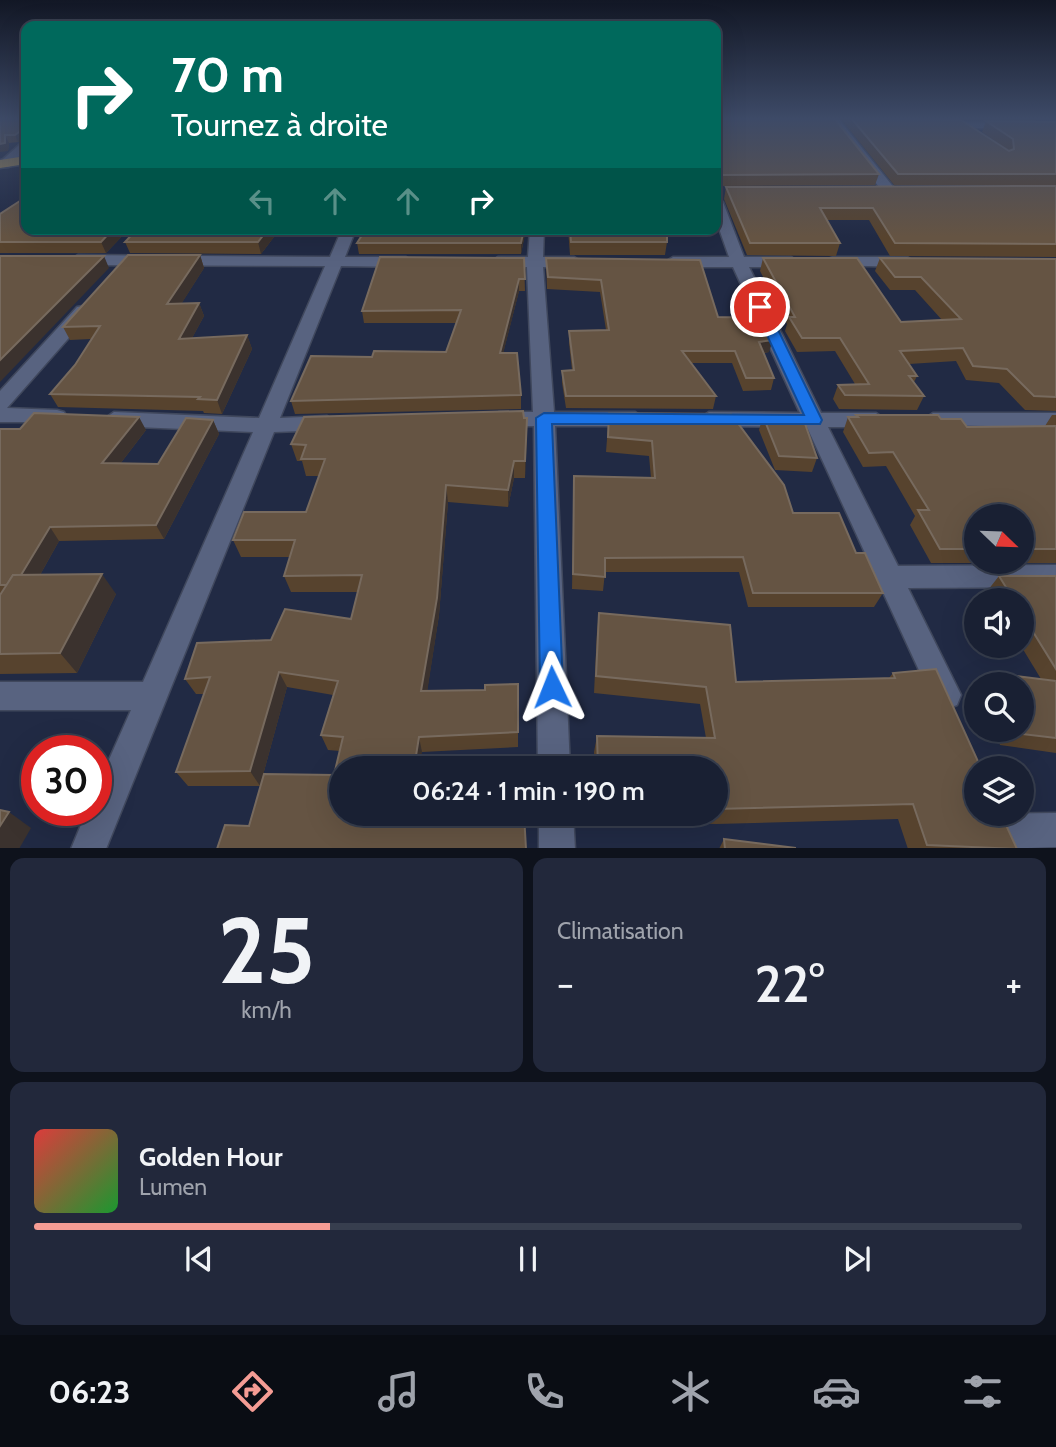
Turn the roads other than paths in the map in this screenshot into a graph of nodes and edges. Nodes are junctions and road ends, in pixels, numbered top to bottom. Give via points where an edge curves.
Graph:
1 (861, 158) edge
2 (890, 192) edge
3 (721, 199) edge
4 (346, 235) edge
5 (537, 235) edge
6 (131, 239) edge
7 (62, 260) edge
8 (120, 260) junction
9 (335, 261) junction
10 (738, 261) junction
11 (428, 262) edge
12 (482, 262) edge
13 (535, 262) junction
14 (589, 262) edge
15 (657, 262) edge
16 (858, 262) junction
17 (924, 263) edge
18 (110, 280) edge
19 (872, 282) edge
20 (92, 301) edge
21 (0, 404) edge
22 (0, 415) edge
23 (544, 418) junction
24 (652, 419) edge
25 (693, 419) edge
26 (474, 420) edge
27 (814, 420) junction
28 (1056, 420) edge
29 (349, 423) edge
30 (266, 425) junction
31 (1056, 576) edge
32 (891, 577) junction
33 (0, 696) edge
34 (151, 696) junction
35 (958, 720) edge
36 (554, 756) edge
37 (555, 826) edge
38 (1056, 830) edge
39 (1010, 831) edge
40 (88, 848) edge
41 (556, 848) edge

1 - 2 street
3 - 10 street
4 - 9 street
5 - 13 street
6 - 8 street
7 - 8 street
8 - 9 street
8 - 18 street
9 - 11 street
9 - 30 street
10 - 15 street
10 - 16 street
10 - 27 street
12 - 13 street
13 - 14 street
13 - 23 street
16 - 17 street
16 - 19 street
20 - 21 street
22 - 30 street
23 - 24 street
23 - 26 street
23 - 36 street
25 - 27 street
27 - 28 street
27 - 32 street
29 - 30 street
30 - 34 street
31 - 32 street
32 - 35 street
33 - 34 street
34 - 40 street
37 - 41 street
38 - 39 street

